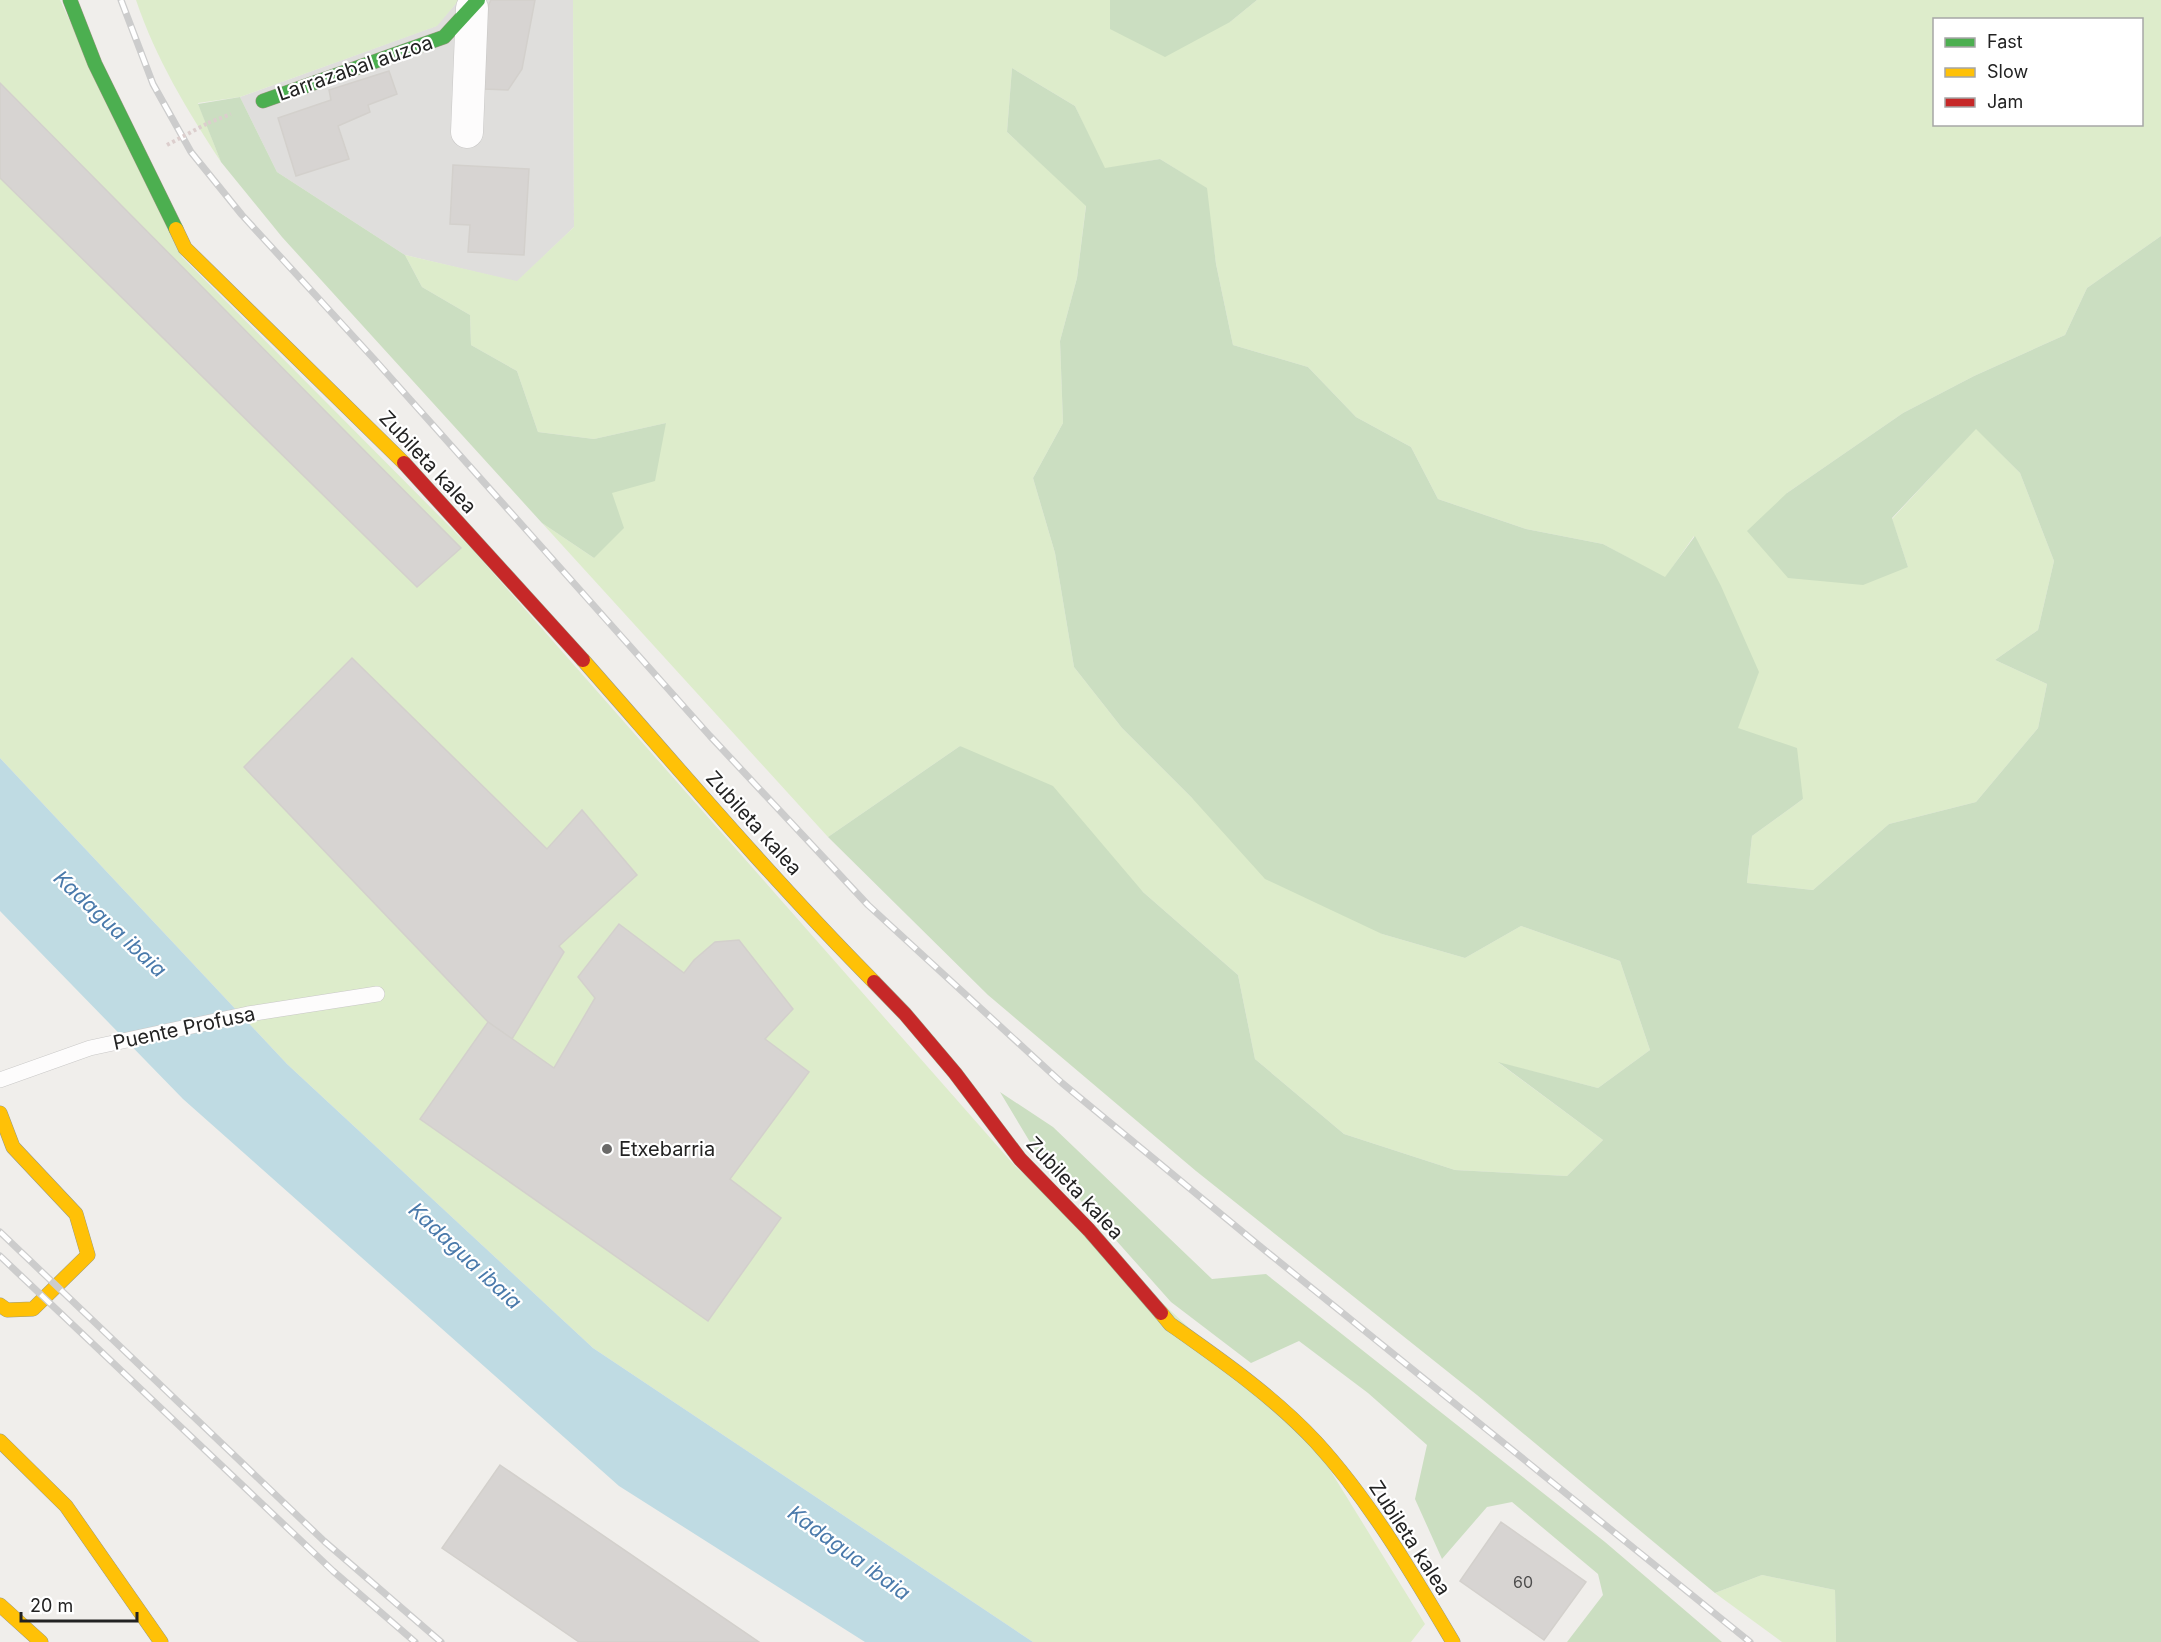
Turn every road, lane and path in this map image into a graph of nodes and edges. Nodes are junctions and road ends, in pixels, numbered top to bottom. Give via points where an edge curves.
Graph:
1 (70, 0) edge
2 (475, 4) edge
3 (263, 101) dead end
4 (208, 123) dead end
5 (467, 132) dead end
6 (167, 145) dead end
7 (377, 994) dead end
8 (0, 1080) edge
9 (0, 1113) edge
10 (0, 1305) edge
11 (0, 1441) edge
12 (0, 1605) edge
13 (41, 1642) edge
14 (160, 1642) edge
15 (1453, 1642) edge

1 - 15 street, Zubileta kalea via 95,64 185,248 393,451 516,584 840,948 905,1014 1020,1160 1089,1230 1170,1324 1249,1380 1315,1441 1357,1491
2 - 3 street, Larrazabal auzoa via 444,37
2 - 5 street, Larrazabal auzoa
4 - 6 path, bridge
7 - 8 lane, Puente Profusa via 279,1008 90,1048
9 - 10 street via 13,1147 76,1214 88,1255 33,1309 7,1310
11 - 14 street via 66,1506
12 - 13 street

